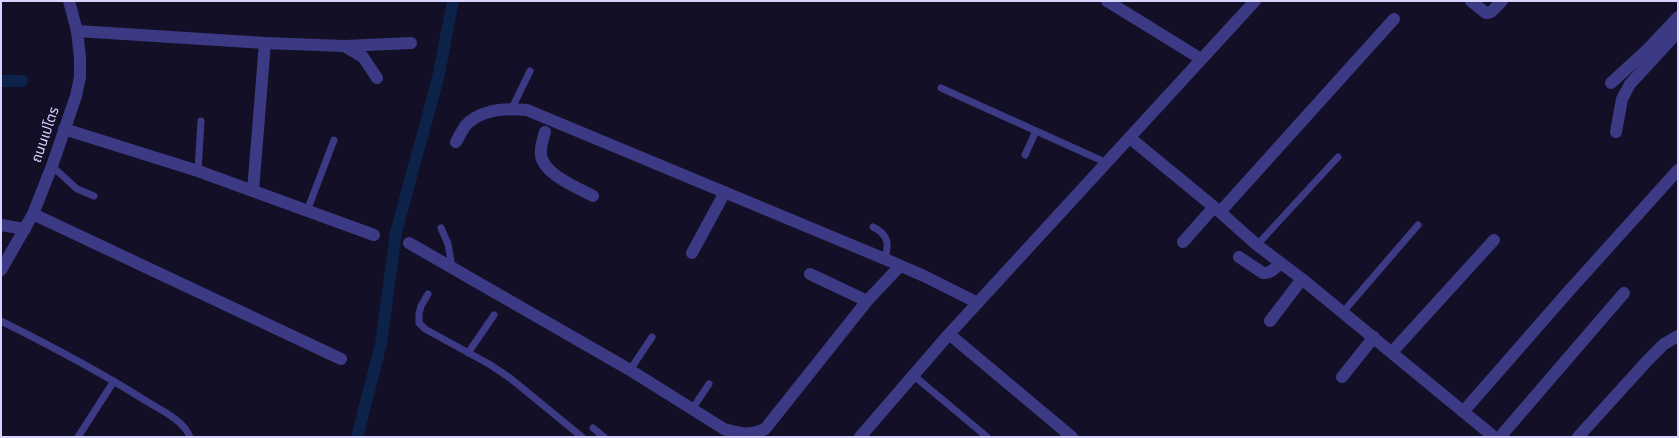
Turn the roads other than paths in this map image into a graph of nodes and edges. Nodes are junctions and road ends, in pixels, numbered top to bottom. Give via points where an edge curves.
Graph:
1 (69, 1) edge
2 (1107, 1) edge
3 (1255, 1) edge
4 (1471, 1) edge
5 (1502, 1) edge
6 (1678, 17) edge
7 (1394, 19) dead end
8 (78, 31) junction
9 (1678, 32) edge
10 (265, 44) junction
11 (410, 44) dead end
12 (344, 46) junction
13 (1201, 59) junction
14 (530, 70) dead end
15 (377, 78) dead end
16 (1611, 83) dead end
17 (941, 88) dead end
18 (512, 108) junction
19 (201, 122) dead end
20 (549, 125) junction
21 (64, 129) junction
22 (1036, 131) junction
23 (1616, 132) dead end
24 (1130, 138) junction
25 (334, 140) dead end
26 (456, 142) dead end
27 (1025, 155) dead end
28 (1338, 157) dead end
29 (1107, 163) junction
30 (52, 166) junction
31 (1678, 170) edge
32 (198, 171) junction
33 (254, 191) junction
34 (725, 192) junction
35 (94, 196) dead end
36 (593, 196) dead end
37 (1217, 209) junction
38 (307, 211) junction
39 (33, 214) junction
40 (1, 225) edge
41 (1418, 225) dead end
42 (874, 227) dead end
43 (441, 228) dead end
44 (25, 229) junction
45 (374, 235) dead end
46 (1494, 240) dead end
47 (1183, 242) dead end
48 (409, 243) dead end
49 (1258, 245) junction
50 (692, 253) dead end
51 (1239, 257) dead end
52 (885, 259) junction
53 (1281, 263) junction
54 (900, 266) junction
55 (452, 267) junction
56 (1, 270) edge
57 (810, 274) dead end
58 (1302, 279) junction
59 (1624, 293) dead end
60 (428, 294) dead end
61 (867, 300) junction
62 (978, 303) junction
63 (1343, 312) junction
64 (494, 315) dead end
65 (1, 321) edge
66 (1270, 321) dead end
67 (949, 334) junction
68 (1678, 336) edge
69 (652, 337) dead end
70 (1374, 337) junction
71 (1392, 352) junction
72 (468, 353) junction
73 (341, 359) dead end
74 (630, 370) junction
75 (912, 375) junction
76 (1342, 377) dead end
77 (114, 381) junction
78 (708, 384) dead end
79 (692, 409) junction
80 (1463, 412) junction
81 (594, 428) dead end
82 (78, 437) edge
83 (190, 437) edge
84 (582, 437) edge
85 (604, 437) edge
86 (860, 437) edge
87 (987, 437) edge
88 (1072, 437) edge
89 (1494, 437) edge
90 (1500, 437) edge
91 (1578, 437) edge

1 - 8 street, ถนนเปโตร
2 - 13 street
3 - 13 street
4 - 5 street via 1486,13
6 - 16 street
7 - 37 street
8 - 10 street
8 - 21 street, ถนนเปโตร via 80,77
9 - 23 street via 1630,84 1622,99
10 - 12 street
10 - 33 street
11 - 12 street
12 - 15 street via 363,57
13 - 24 street
14 - 18 lane
17 - 22 lane
18 - 20 street via 527,110
18 - 26 street via 482,114 466,125
19 - 32 lane
20 - 34 street
20 - 36 street via 542,140 541,156 546,166
21 - 30 street, ถนนเปโตร
21 - 32 street
22 - 27 lane
22 - 29 lane
24 - 29 street
24 - 37 street
25 - 38 lane
28 - 49 lane
29 - 62 street
30 - 35 lane via 77,189
30 - 39 street, ถนนเปโตร
31 - 80 street
32 - 33 street
33 - 38 street
34 - 50 street
34 - 52 street
37 - 47 street
37 - 49 street
38 - 45 street
39 - 44 street, ถนนเปโตร
39 - 73 street
40 - 44 street
41 - 63 lane
42 - 52 lane via 882,231 887,240
43 - 55 lane
44 - 56 street, ถนนเปโตร
46 - 71 street
48 - 55 street
49 - 53 street
51 - 53 street via 1268,274
52 - 54 street
53 - 58 street
54 - 61 street
54 - 62 street
55 - 74 street
57 - 61 street
58 - 63 street
58 - 66 street
59 - 90 street
60 - 72 lane via 421,306 419,323
61 - 79 street via 765,429 753,434 740,434 724,429
62 - 67 street
63 - 70 street
64 - 72 lane
65 - 77 lane
67 - 75 street
67 - 88 street
68 - 91 street via 1648,360
69 - 74 lane
70 - 71 street
70 - 76 street
71 - 80 street
72 - 84 lane via 510,378
74 - 79 street
75 - 86 street
75 - 87 lane
77 - 82 lane
77 - 83 lane via 173,418
78 - 79 lane
80 - 89 street
81 - 85 lane

